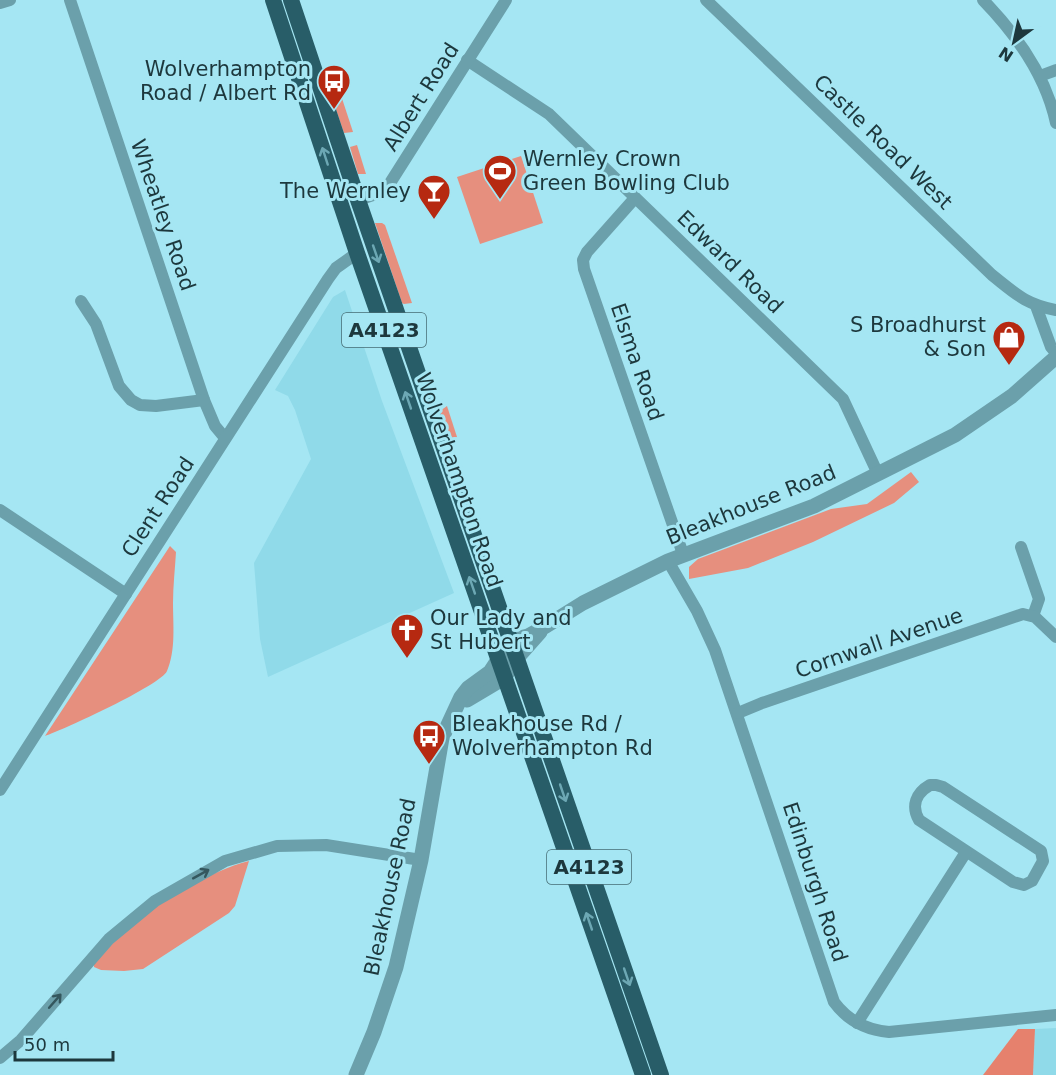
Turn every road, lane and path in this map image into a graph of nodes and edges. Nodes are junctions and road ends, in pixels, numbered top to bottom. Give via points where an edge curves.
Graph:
1 (10, 0) edge
2 (70, 0) edge
3 (273, 0) edge
4 (291, 0) edge
5 (506, 0) edge
6 (706, 0) edge
7 (983, 0) edge
8 (0, 3) edge
9 (467, 60) junction
10 (1056, 70) edge
11 (1040, 76) junction
12 (1056, 123) edge
13 (635, 198) junction
14 (358, 200) junction
15 (357, 253) junction
16 (81, 301) dead end
17 (1036, 306) junction
18 (1056, 310) edge
19 (1056, 355) edge
20 (204, 400) junction
21 (225, 438) junction
22 (878, 474) junction
23 (0, 510) edge
24 (1021, 547) dead end
25 (683, 554) junction
26 (668, 561) junction
27 (126, 594) junction
28 (1033, 616) junction
29 (546, 626) junction
30 (1056, 637) edge
31 (511, 640) junction
32 (517, 658) junction
33 (498, 660) junction
34 (504, 678) junction
35 (458, 706) junction
36 (738, 713) junction
37 (0, 790) edge
38 (966, 852) junction
39 (421, 860) junction
40 (1056, 1015) edge
41 (857, 1023) junction
42 (0, 1058) edge
43 (356, 1075) edge
44 (643, 1075) edge
45 (661, 1075) edge

1 - 8 street
2 - 20 street, Wheatley Road
15 -> 3 highway, Wolverhampton Road / A4123
4 - 14 highway, Wolverhampton Road / A4123
5 - 9 street, Albert Road
6 - 17 street, Castle Road West via 992,275
7 - 11 street via 1008,25
9 - 13 street, Edward Road via 549,114
9 - 14 street, Albert Road via 385,191
10 - 11 street
11 - 12 street
13 - 22 street, Edward Road via 843,399
13 - 25 street, Elsma Road via 587,252 584,268
14 - 15 highway
14 -> 31 highway, Wolverhampton Road / A4123
15 - 21 street, Clent Road via 328,279
33 -> 15 highway, Wolverhampton Road / A4123
16 - 20 street via 96,324 119,386 131,400 156,406
17 - 18 street, Castle Road West
17 - 19 street
19 - 22 street, Bleakhouse Road via 1012,396 955,435
20 - 21 street, Wheatley Road
21 - 27 street, Clent Road
22 - 25 street, Bleakhouse Road via 814,506
23 - 27 street
24 - 28 street via 1040,599
25 - 26 street, Bleakhouse Road
26 - 29 street, Bleakhouse Road
26 - 36 street, Edinburgh Road via 715,650
27 - 37 street, Clent Road
28 - 30 street
28 - 36 street, Cornwall Avenue via 1023,614
29 - 31 street, Bleakhouse Road
29 - 32 street, Bleakhouse Road
31 - 32 highway, Wolverhampton Road / A4123
31 - 33 street, Bleakhouse Road
32 - 34 street, Bleakhouse Road
32 -> 45 highway, Wolverhampton Road / A4123
33 - 34 highway, Wolverhampton Road / A4123
33 - 35 street, Bleakhouse Road via 490,672 468,688
34 - 35 street, Bleakhouse Road
44 -> 34 highway, Wolverhampton Road / A4123
35 - 39 street, Bleakhouse Road via 439,747
36 - 41 street, Edinburgh Road via 834,1002
38 - 38 street via 916,817 914,806 926,788 936,784 943,787 1036,847 1043,861 1032,882 1024,885
38 - 41 street
42 -> 39 street via 21,1040 109,939 155,901 225,861 277,846 326,845
39 - 43 street, Bleakhouse Road via 396,966
40 - 41 street, Edinburgh Road via 889,1032 874,1031

